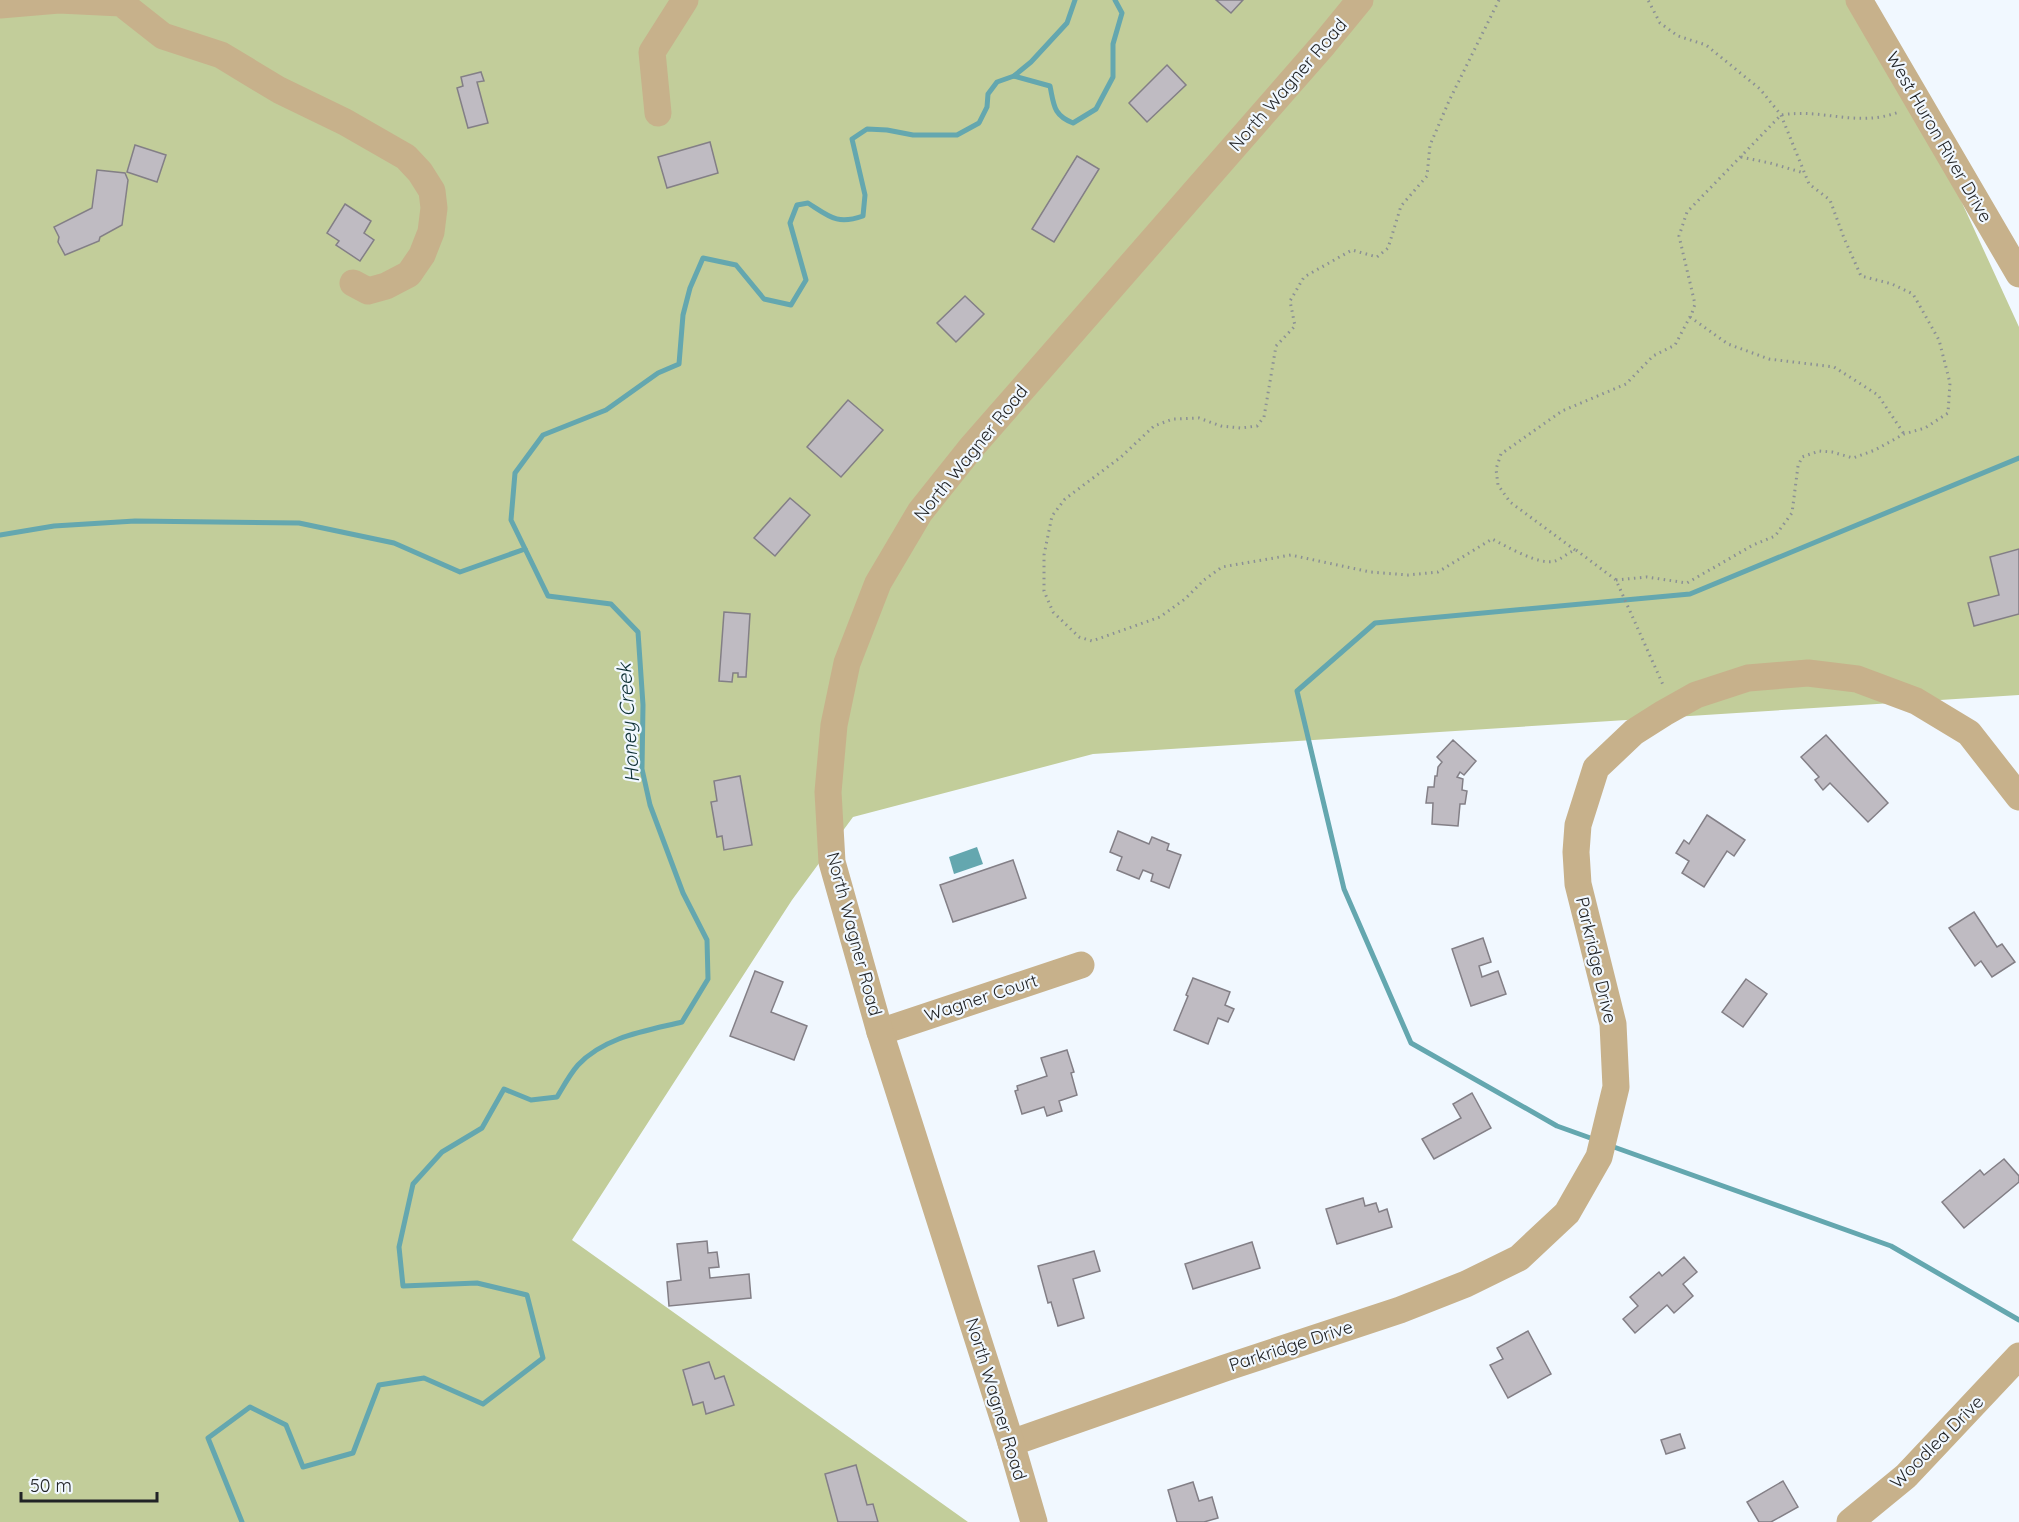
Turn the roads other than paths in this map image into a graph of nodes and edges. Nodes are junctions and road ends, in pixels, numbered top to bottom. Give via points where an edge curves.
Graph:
1 (685, 0) edge
2 (1360, 0) edge
3 (1859, 0) edge
4 (0, 5) edge
5 (658, 113) dead end
6 (2019, 274) edge
7 (353, 283) dead end
8 (2019, 797) edge
9 (1081, 965) dead end
10 (880, 1032) junction
11 (2019, 1356) edge
12 (1011, 1443) junction
13 (1034, 1522) edge
14 (1850, 1522) edge

1 - 5 street via 652,52
2 - 10 street, North Wagner Road via 971,448 921,512 878,584 847,663 834,725 828,792 832,862
3 - 6 street, West Huron River Drive
4 - 7 street via 59,0 121,3 162,36 221,55 406,158 432,192 431,232 422,255 409,274 386,286 368,291
8 - 12 street, Parkridge Drive via 1969,733 1916,700 1857,679 1808,673 1748,678 1696,695 1634,732 1596,768 1578,825 1578,884 1613,1024 1616,1087 1599,1157 1567,1213 1519,1258 1466,1284
9 - 10 street, Wagner Court
10 - 12 street, North Wagner Road
11 - 14 street, Woodlea Drive via 1906,1476
12 - 13 street, North Wagner Road

